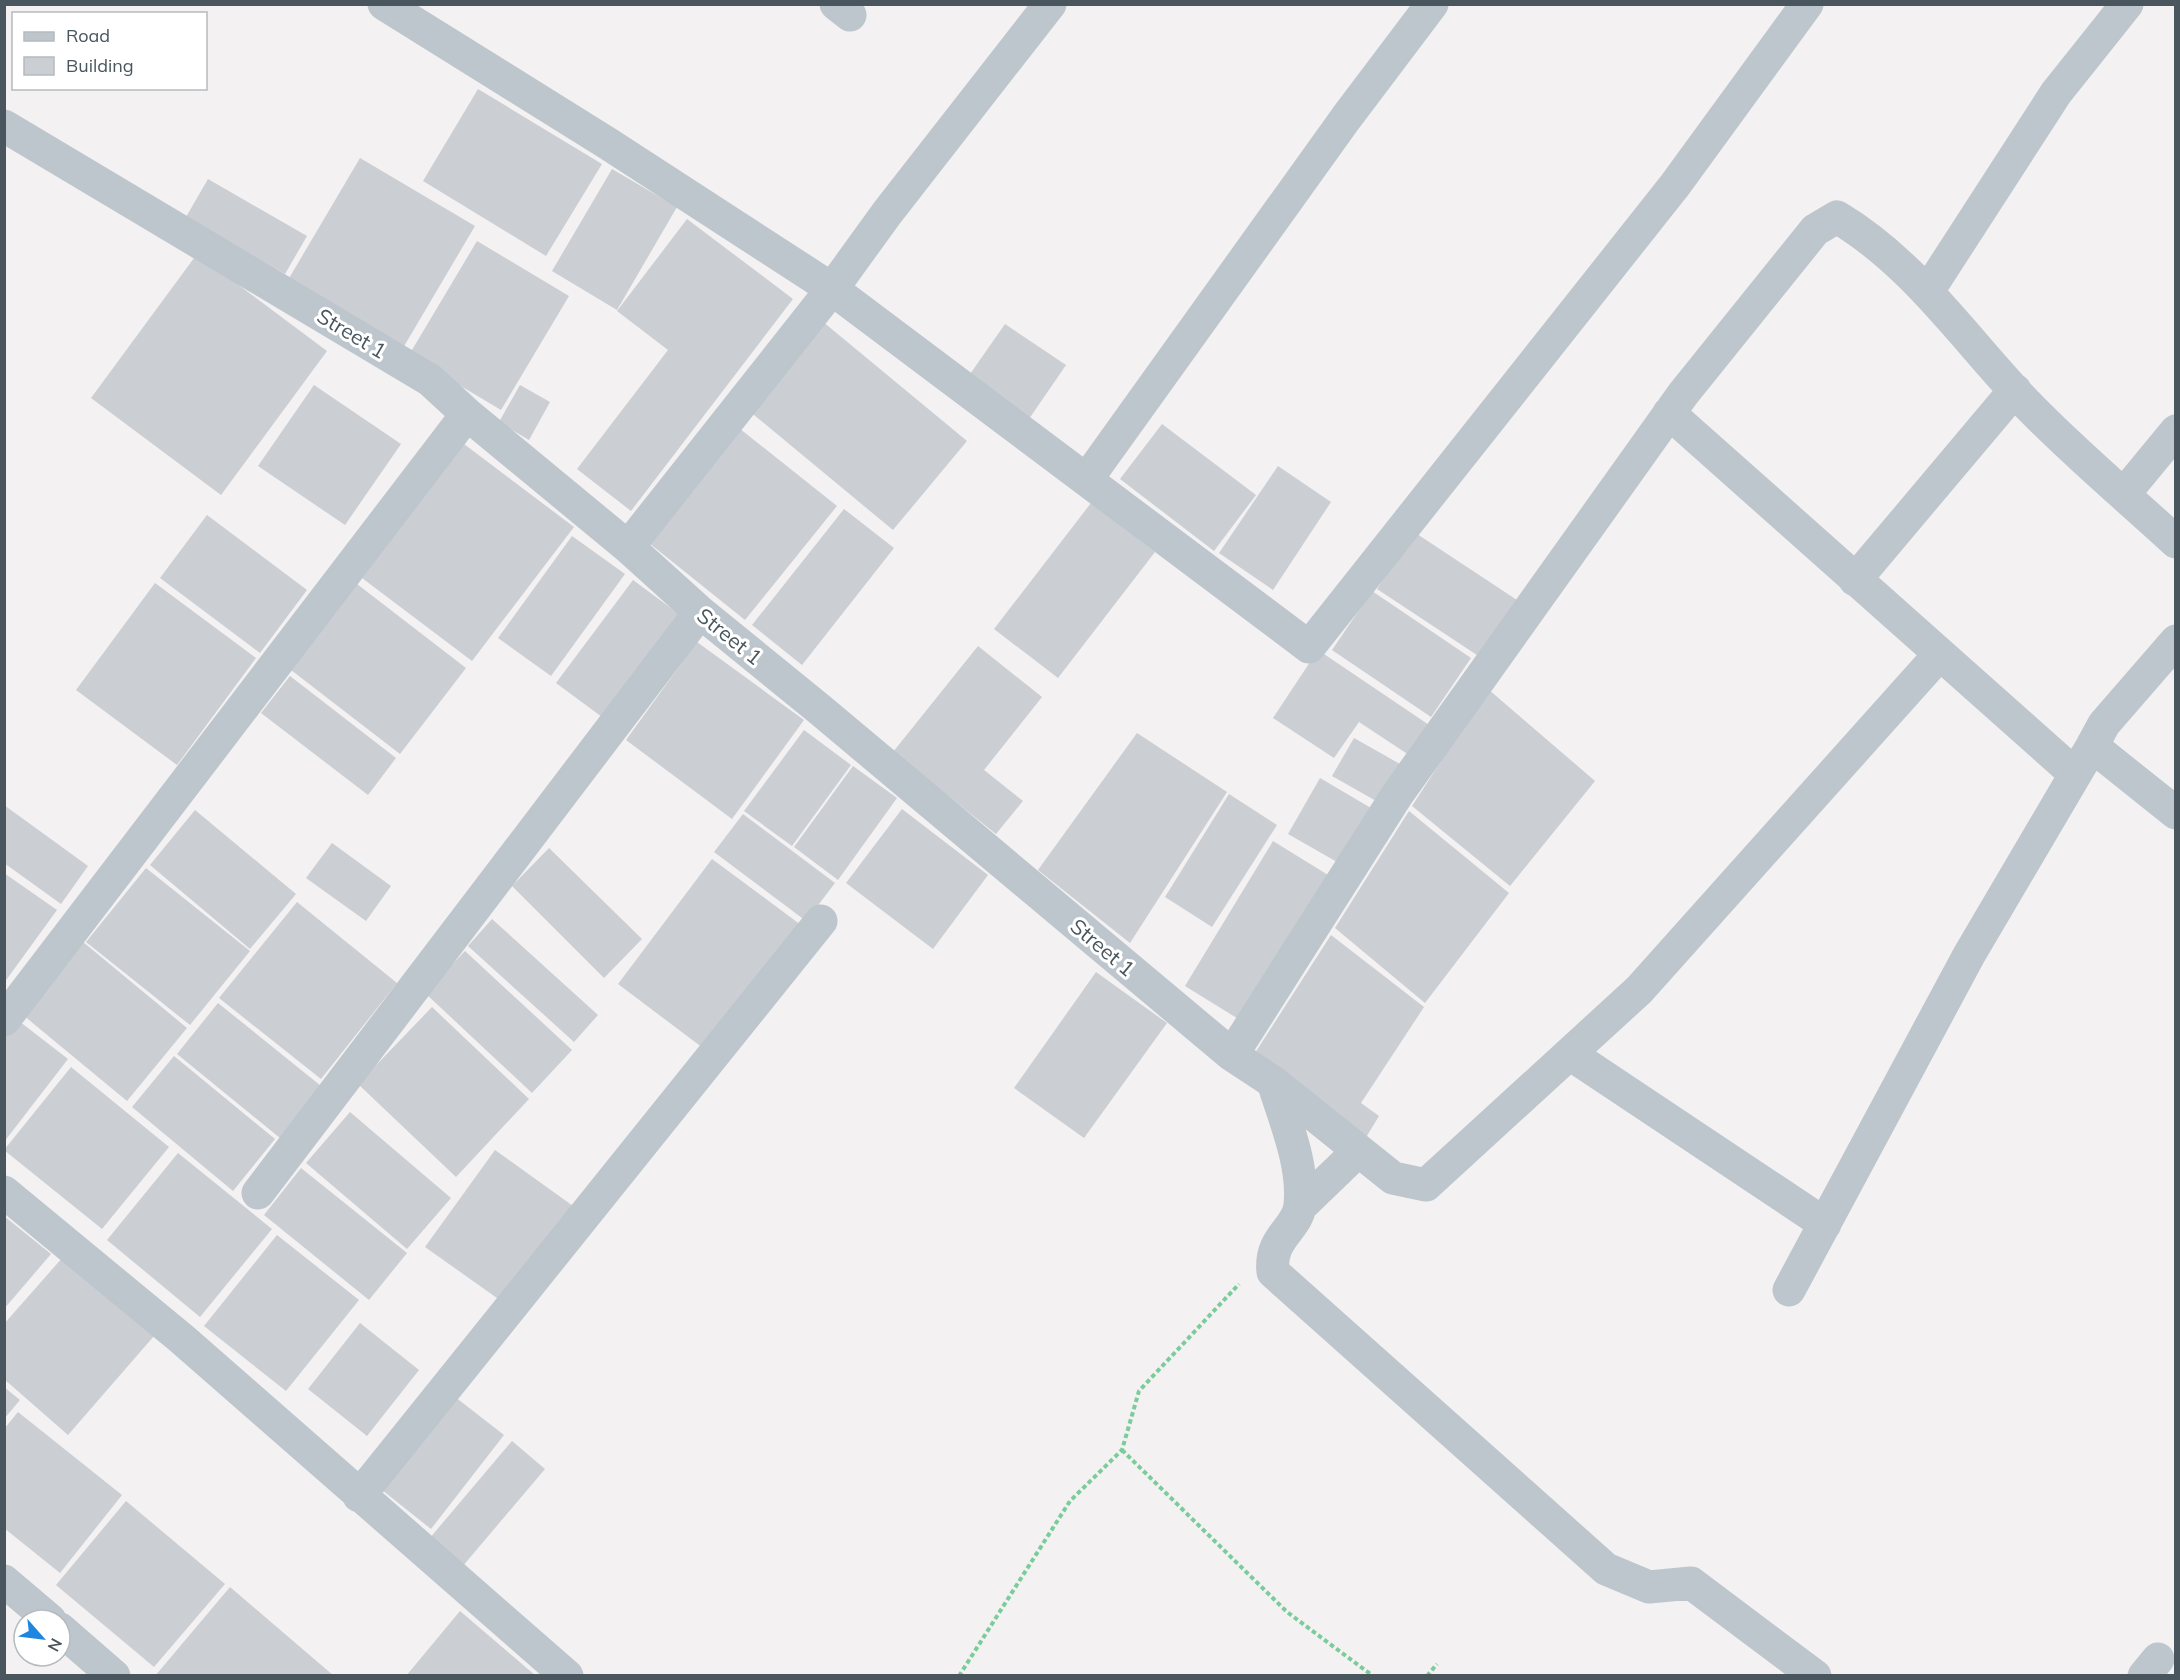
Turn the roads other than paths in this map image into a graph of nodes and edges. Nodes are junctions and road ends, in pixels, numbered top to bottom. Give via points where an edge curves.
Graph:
1 (384, 4) edge
2 (1050, 4) edge
3 (1432, 4) edge
4 (1807, 4) edge
5 (2127, 4) edge
6 (4, 126) edge
7 (832, 289) junction
8 (1928, 291) junction
9 (2015, 390) junction
10 (1669, 413) junction
11 (467, 414) junction
12 (2175, 431) edge
13 (1087, 479) junction
14 (2124, 494) junction
15 (2175, 542) edge
16 (628, 547) junction
17 (1855, 580) junction
18 (700, 612) junction
19 (2175, 641) edge
20 (1939, 655) junction
21 (2092, 746) junction
22 (2075, 774) junction
23 (2175, 813) edge
24 (820, 921) dead end
25 (4, 1020) edge
26 (1570, 1054) junction
27 (1232, 1055) junction
28 (1273, 1082) junction
29 (1357, 1152) junction
30 (4, 1192) edge
31 (258, 1193) dead end
32 (1300, 1207) junction
33 (1825, 1224) junction
34 (1789, 1290) dead end
35 (359, 1496) junction
36 (4, 1581) edge
37 (36, 1608) edge
38 (72, 1639) edge
39 (114, 1676) edge
40 (567, 1676) edge
41 (1815, 1676) edge

1 - 7 street
2 - 7 street
3 - 13 street
4 - 13 street via 1668,194 1309,648
5 - 8 street via 2056,93
6 - 11 street, Street 1 via 430,380
7 - 13 street
7 - 16 street
8 - 9 street
8 - 10 street via 1870,236 1837,217 1815,230
9 - 14 street
9 - 17 street
10 - 17 street
10 - 27 street via 1397,795
11 - 16 street, Street 1
11 - 25 street
12 - 14 street
14 - 15 street
16 - 18 street, Street 1
17 - 20 street
18 - 27 street, Street 1
18 - 31 street
19 - 21 street via 2104,724
20 - 22 street
20 - 26 street via 1639,990
21 - 22 street
21 - 23 street
22 - 33 street via 1969,955
24 - 35 street
26 - 29 street, Street 1 via 1426,1185 1393,1178
26 - 33 street
27 - 28 street, Street 1
28 - 29 street, Street 1
28 - 32 street via 1296,1155
29 - 32 street
30 - 35 street via 182,1339
32 - 41 street via 1271,1256 1273,1272 1606,1569 1649,1587 1691,1583
33 - 34 street
35 - 40 street
36 - 37 street
38 - 39 street

